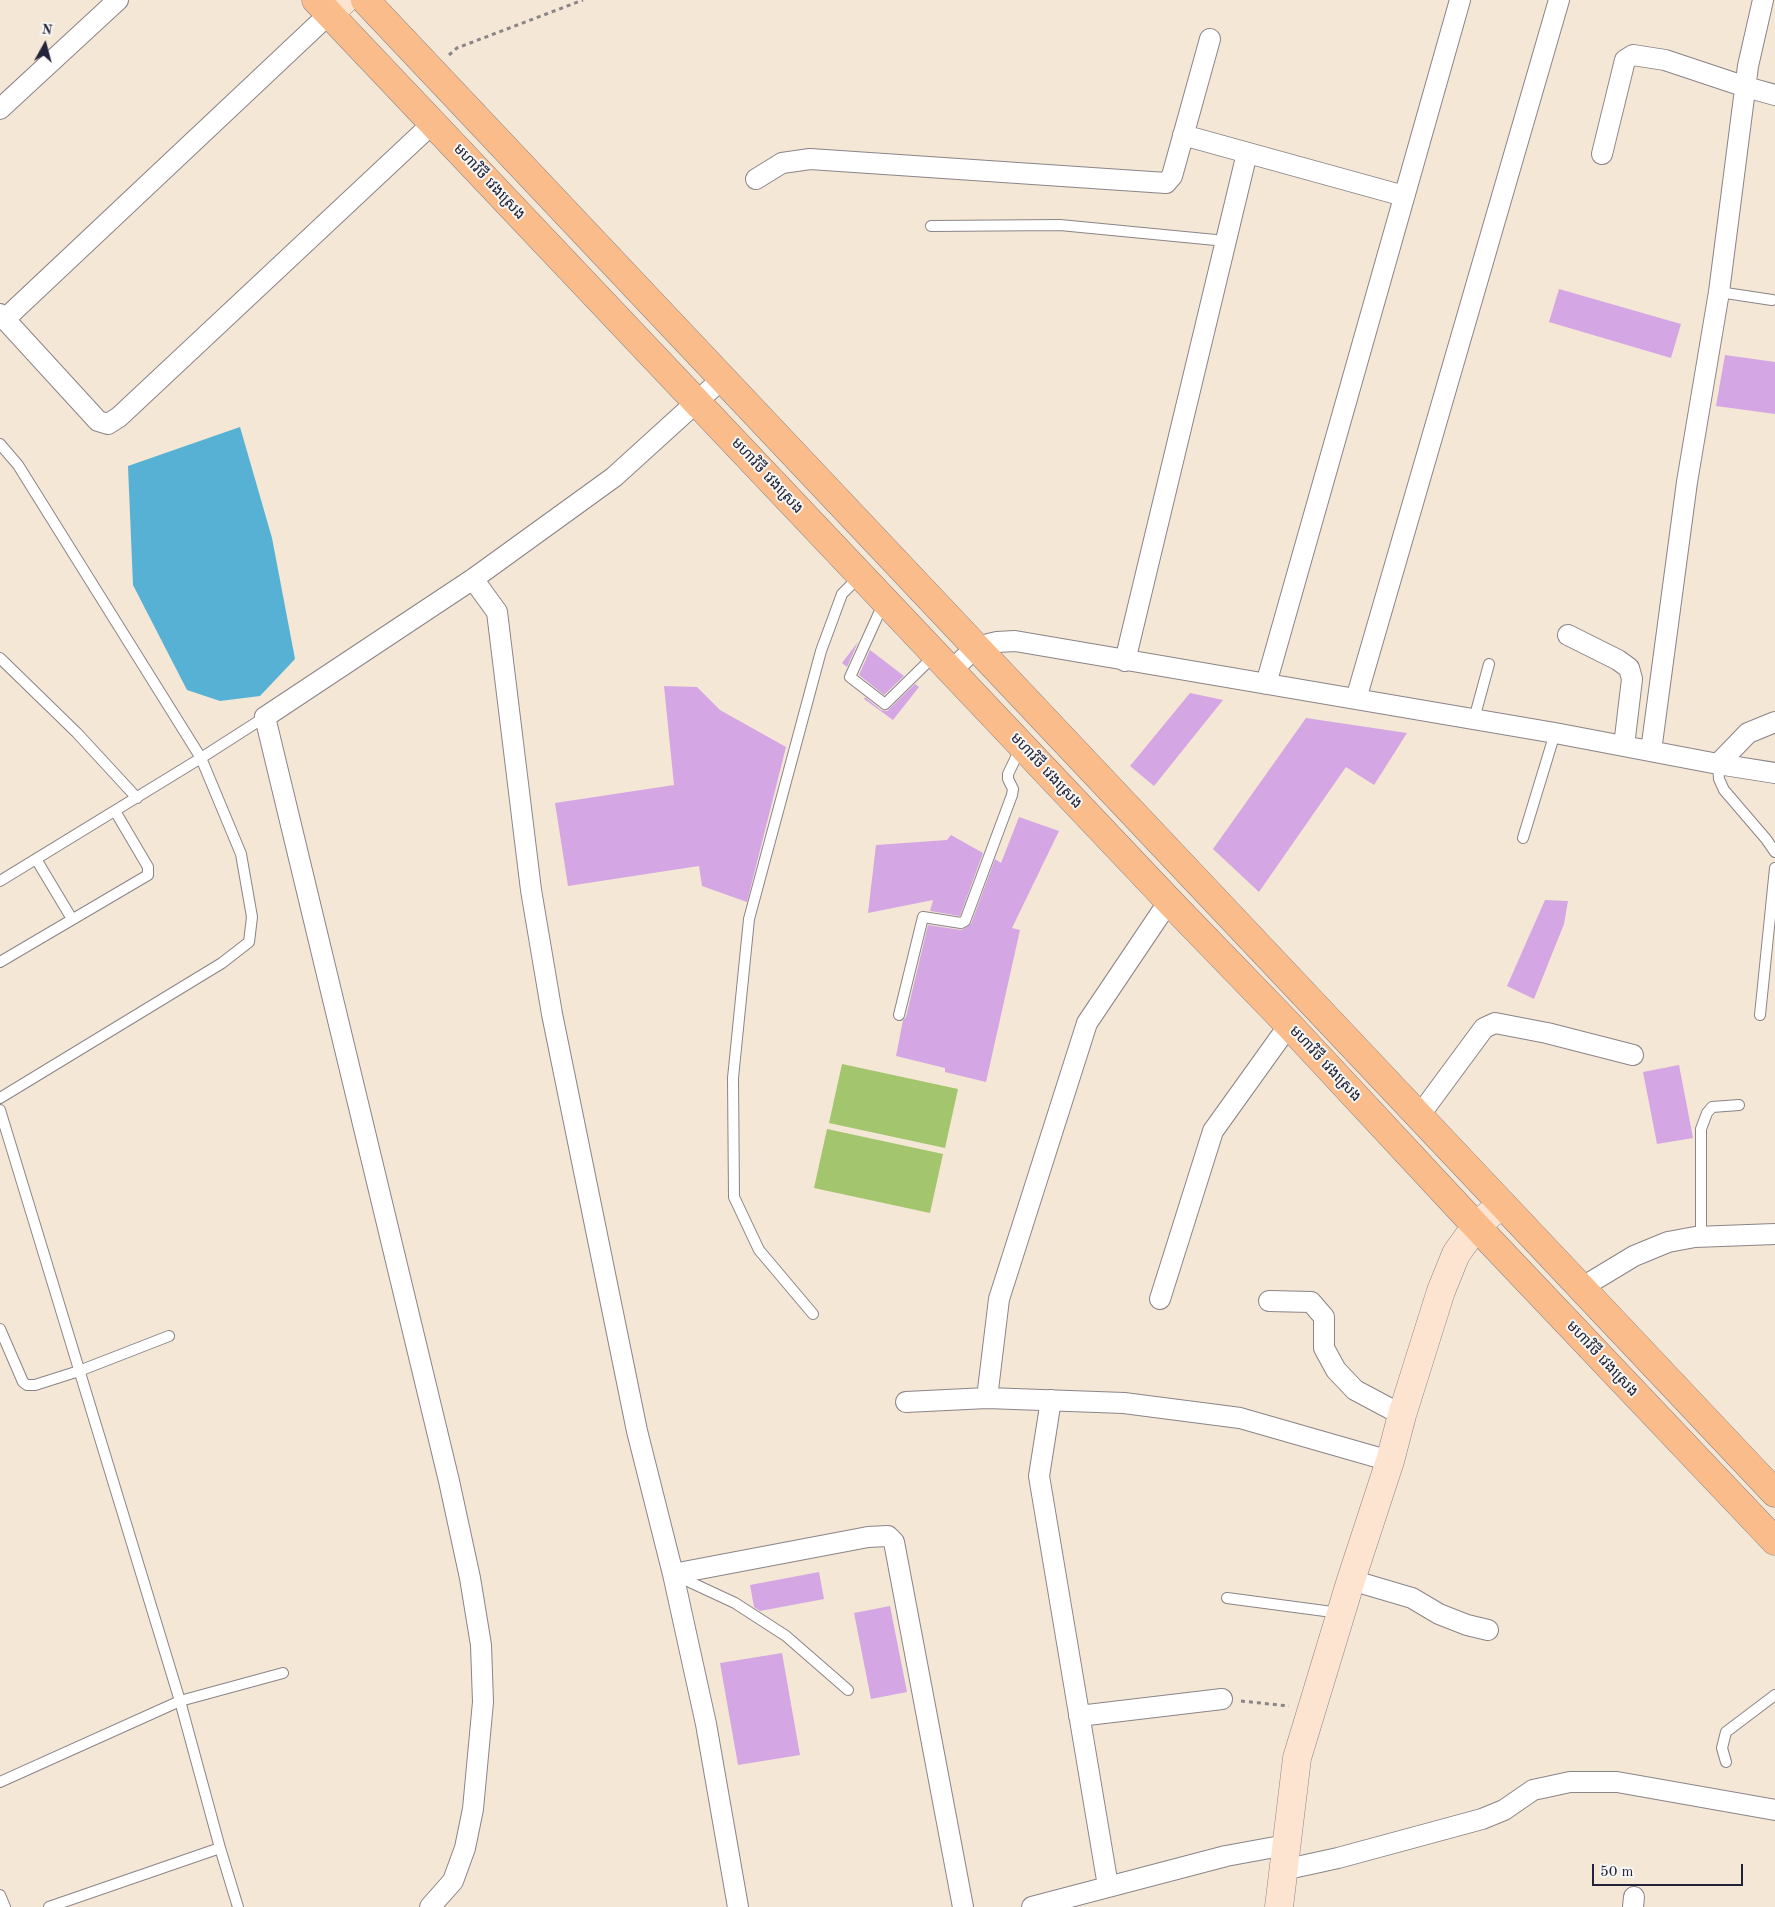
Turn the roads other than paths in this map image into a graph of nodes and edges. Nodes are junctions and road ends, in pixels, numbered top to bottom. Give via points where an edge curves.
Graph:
1 (118, 0) edge
2 (365, 0) edge
3 (1460, 0) edge
4 (1559, 0) edge
5 (1763, 0) edge
6 (330, 4) edge
7 (1210, 40) dead end
8 (1746, 87) junction
9 (1775, 95) edge
10 (0, 109) edge
11 (433, 123) junction
12 (1183, 135) junction
13 (1247, 153) junction
14 (1602, 154) dead end
15 (756, 179) dead end
16 (1404, 196) junction
17 (931, 226) dead end
18 (1226, 241) junction
19 (1719, 292) junction
20 (1772, 300) dead end
21 (2, 317) edge
22 (723, 378) junction
23 (696, 401) junction
24 (0, 444) edge
25 (861, 576) junction
26 (473, 579) junction
27 (885, 601) junction
28 (1568, 635) dead end
29 (976, 647) junction
30 (0, 658) edge
31 (1125, 660) junction
32 (943, 663) junction
33 (1490, 664) dead end
34 (1266, 684) junction
35 (1356, 700) junction
36 (265, 717) junction
37 (1474, 719) junction
38 (1775, 722) edge
39 (1555, 733) junction
40 (1022, 746) junction
41 (1624, 746) junction
42 (1651, 751) junction
43 (201, 758) junction
44 (1718, 764) junction
45 (1775, 773) edge
46 (137, 798) junction
47 (115, 811) junction
48 (1523, 838) dead end
49 (1775, 852) edge
50 (36, 859) junction
51 (1775, 868) edge
52 (0, 881) edge
53 (1169, 901) junction
54 (72, 919) junction
55 (0, 962) edge
56 (1760, 1014) dead end
57 (899, 1015) dead end
58 (1289, 1024) junction
59 (1633, 1055) dead end
60 (0, 1098) edge
61 (1739, 1105) dead end
62 (0, 1110) edge
63 (1419, 1116) junction
64 (1502, 1204) junction
65 (1476, 1226) junction
66 (1775, 1234) edge
67 (1701, 1237) junction
68 (1581, 1288) junction
69 (1160, 1299) dead end
70 (1269, 1302) dead end
71 (813, 1314) dead end
72 (0, 1329) edge
73 (168, 1336) dead end
74 (79, 1371) junction
75 (987, 1398) junction
76 (1051, 1400) junction
77 (906, 1402) dead end
78 (1402, 1415) junction
79 (1390, 1461) junction
80 (1775, 1493) edge
81 (1775, 1541) edge
82 (673, 1574) junction
83 (1351, 1580) junction
84 (1227, 1598) dead end
85 (1341, 1614) junction
86 (1488, 1630) dead end
87 (283, 1673) dead end
88 (848, 1690) dead end
89 (1775, 1695) edge
90 (1222, 1699) road end
91 (180, 1701) junction
92 (1079, 1716) junction
93 (1726, 1762) dead end
94 (0, 1782) edge
95 (1775, 1810) edge
96 (220, 1848) junction
97 (1284, 1858) junction
98 (1108, 1886) junction
99 (0, 1895) edge
100 (6, 1907) edge
101 (49, 1907) edge
102 (238, 1907) edge
103 (430, 1907) edge
104 (738, 1907) edge
105 (963, 1907) edge
106 (1032, 1907) edge
107 (1279, 1907) edge

1 - 10 street
2 - 22 main road
3 - 16 street
4 - 35 street
5 - 8 street
6 - 11 main road, មហាវិថី វេងស្រេង
6 - 21 street
7 - 12 street
8 - 9 street
8 - 14 street via 1665,60 1628,57
8 - 19 street
11 - 21 street via 108,424 98,421
11 - 23 main road, មហាវិថី វេងស្រេង
12 - 13 street
12 - 15 street via 1172,176 1166,183 810,159 782,163
13 - 16 street
13 - 18 street
16 - 34 street
17 - 18 lane via 1060,225
18 - 31 street
19 - 20 lane
19 - 42 street via 1687,482
22 - 23 street
22 - 29 main road
23 - 25 main road, មហាវិថី វេងស្រេង
23 - 26 street via 614,477
24 - 43 lane via 18,465
25 - 27 main road, មហាវិថី វេងស្រេង
25 - 71 lane via 842,594 821,651 749,919 733,1078 734,1197 760,1250
26 - 36 street
26 - 82 street via 497,612 531,890 552,1014 637,1431
27 - 32 main road, មហាវិថី វេងស្រេង
27 - 32 lane via 850,677 885,704
28 - 41 street via 1629,668 1632,679
29 - 31 street via 1015,641
29 - 32 street
29 - 63 main road
30 - 46 lane via 77,733
31 - 34 street
32 - 40 main road, មហាវិថី វេងស្រេង
33 - 37 lane
34 - 35 street
35 - 37 street
36 - 43 lane
36 - 103 street via 449,1480 481,1645 483,1702 473,1809 465,1848 453,1881
37 - 39 street
38 - 44 street via 1748,733
39 - 41 street
39 - 48 lane
40 - 53 main road, មហាវិថី វេងស្រេង
40 - 57 lane via 1008,774 1012,795 965,921 922,918
41 - 42 street
42 - 44 street
43 - 46 lane
43 - 60 lane via 241,854 252,917 249,942 222,963
44 - 45 street
44 - 49 lane via 1724,790
46 - 47 lane
47 - 50 lane
47 - 54 lane via 148,867 148,875
50 - 52 lane
50 - 54 lane
51 - 56 lane
53 - 58 main road, មហាវិថី វេងស្រេង
53 - 75 street via 1087,1023 999,1299
54 - 55 lane
58 - 65 main road, មហាវិថី វេងស្រេង
58 - 69 street via 1213,1131
59 - 63 street via 1495,1023 1484,1028
61 - 67 lane via 1712,1107 1701,1129
62 - 74 lane
63 - 64 main road
64 - 65 street
64 - 68 main road
65 - 78 street via 1456,1254 1441,1292
65 - 81 main road, មហាវិថី វេងស្រេង
66 - 67 street
67 - 68 street via 1668,1242 1634,1256
68 - 80 main road
70 - 78 street via 1311,1302 1324,1316 1324,1348 1336,1370 1355,1390
72 - 74 lane via 27,1385
73 - 74 lane
74 - 91 lane
75 - 76 street
75 - 77 street
76 - 79 street via 1124,1403 1240,1418
76 - 92 street via 1039,1476
78 - 79 street
79 - 83 street
82 - 88 lane via 735,1602 786,1636
82 - 104 street via 706,1724
82 - 105 street via 868,1537 888,1536 894,1542
83 - 85 street
83 - 86 street via 1412,1598 1439,1614
84 - 85 lane
85 - 97 street via 1297,1758
87 - 91 lane
89 - 93 lane via 1726,1732 1722,1748
90 - 92 street
91 - 94 lane
91 - 96 lane
92 - 98 street
95 - 97 street via 1617,1782 1570,1782 1533,1790 1504,1810 1482,1819 1338,1858
96 - 101 lane
96 - 102 lane
97 - 98 street via 1226,1856
97 - 107 street
98 - 106 street
99 - 100 lane

